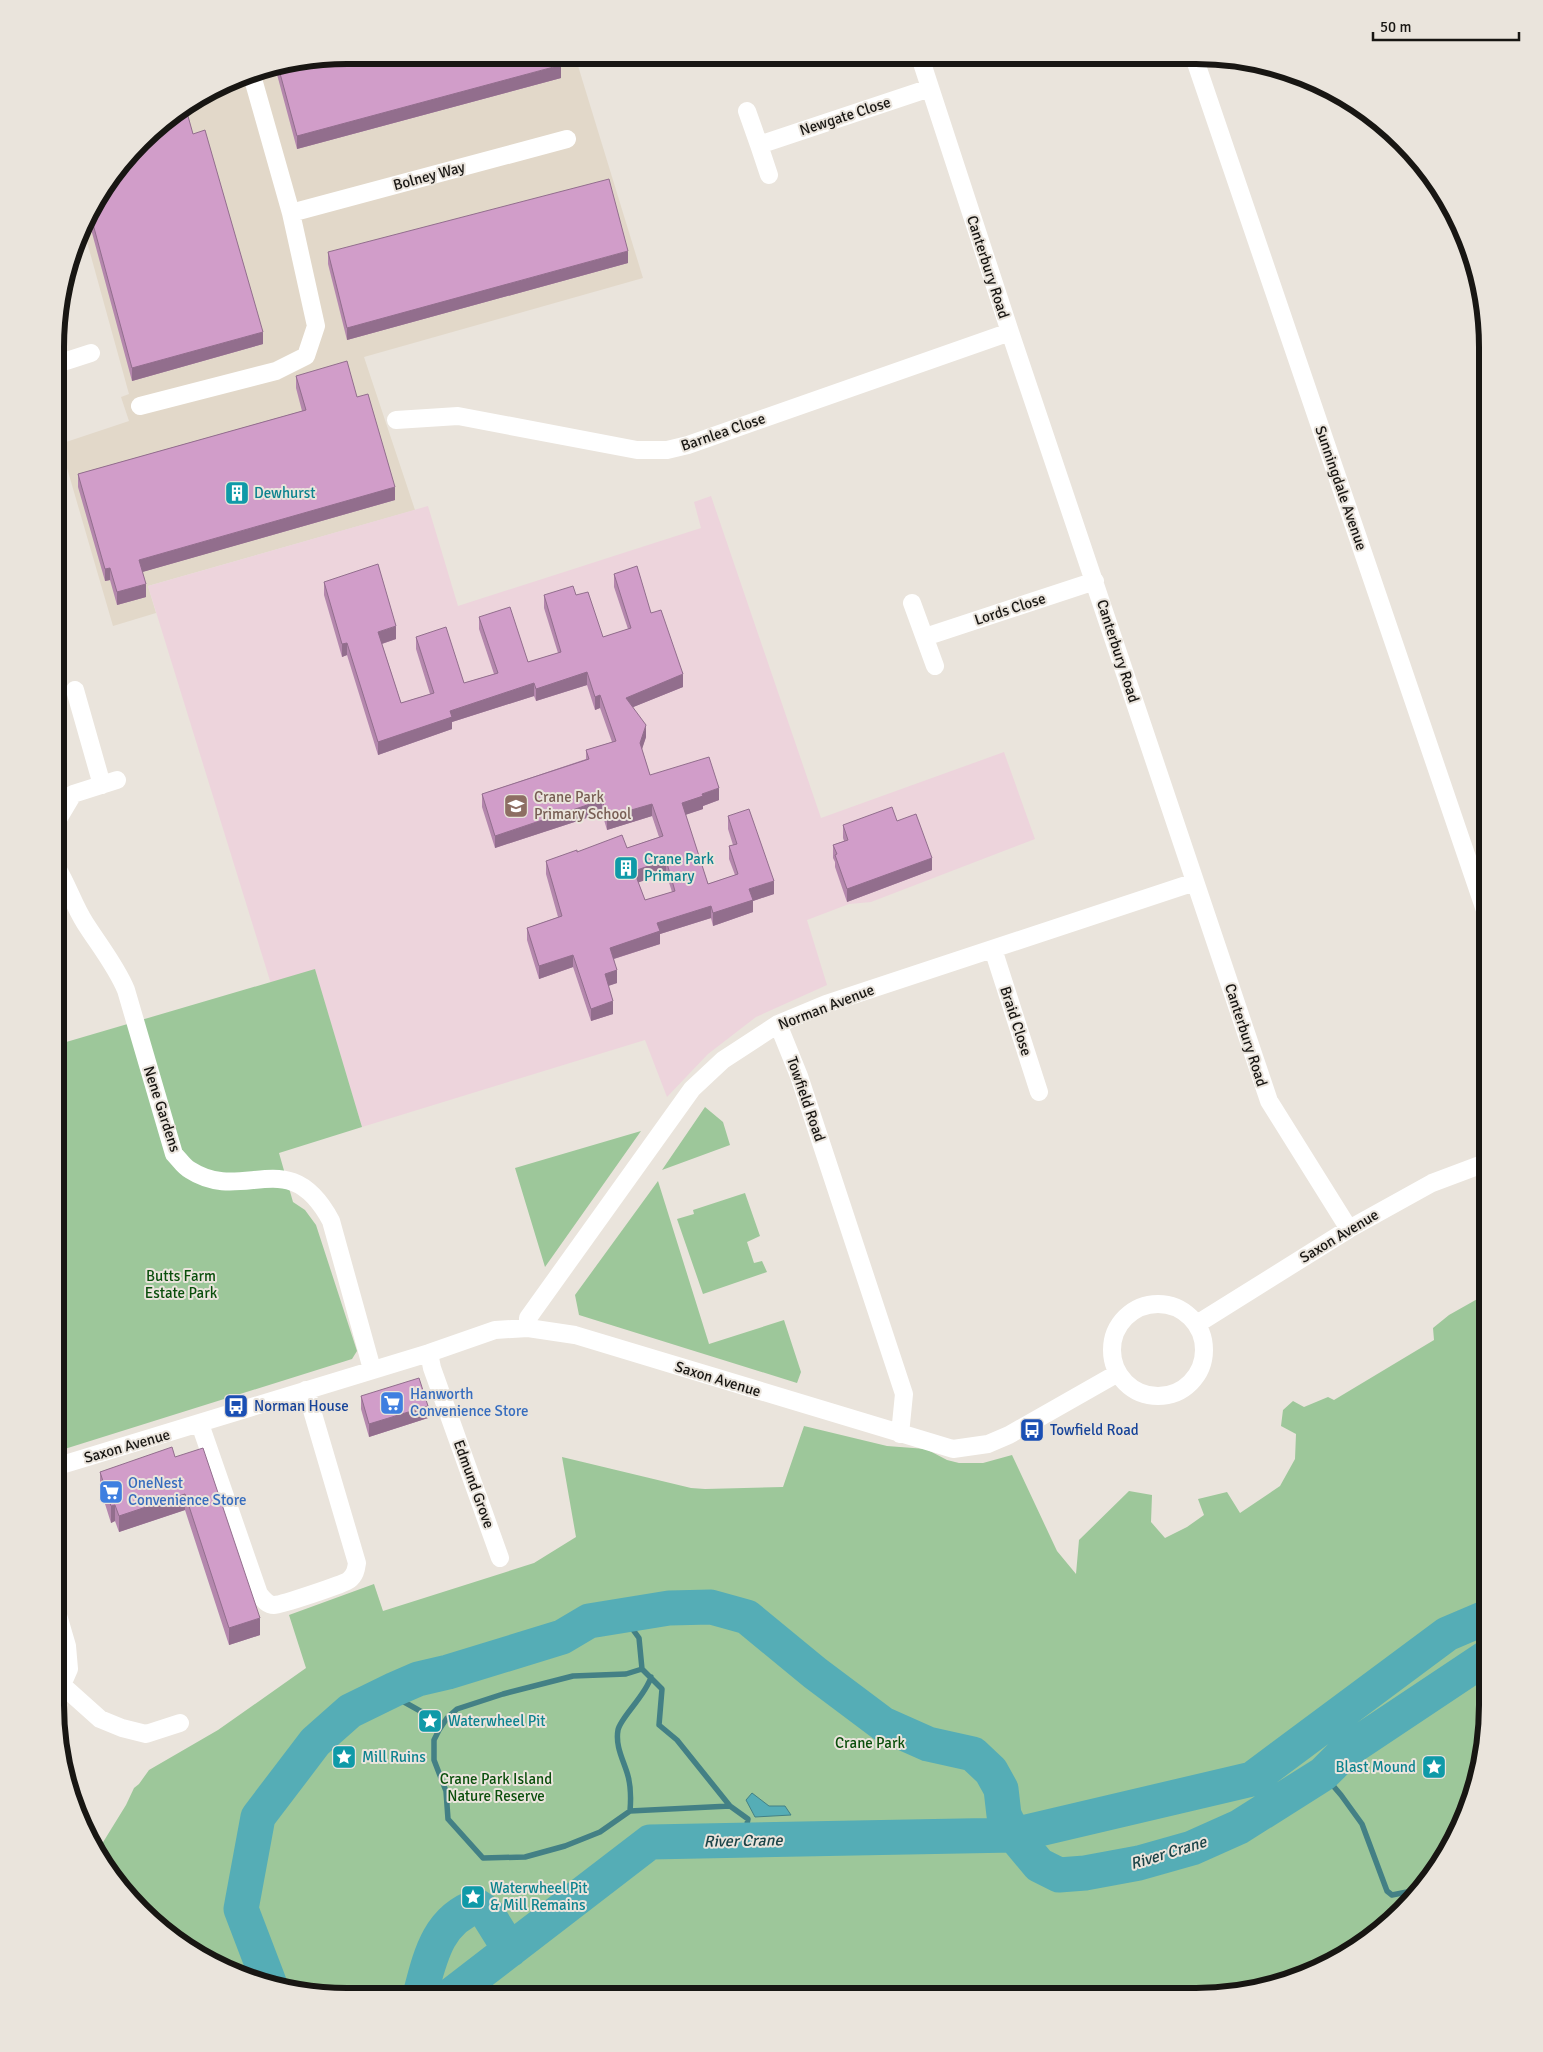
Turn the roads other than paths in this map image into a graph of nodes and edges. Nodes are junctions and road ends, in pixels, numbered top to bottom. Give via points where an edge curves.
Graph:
1 (922, 64) edge
2 (1196, 64) edge
3 (253, 80) edge
4 (930, 88) junction
5 (747, 111) dead end
6 (567, 139) dead end
7 (760, 145) junction
8 (769, 175) dead end
9 (291, 212) junction
10 (1010, 332) junction
11 (91, 354) dead end
12 (64, 362) edge
13 (140, 406) dead end
14 (396, 420) dead end
15 (1095, 581) junction
16 (912, 602) dead end
17 (925, 637) junction
18 (935, 666) dead end
19 (75, 690) dead end
20 (64, 809) edge
21 (64, 881) edge
22 (1195, 882) junction
23 (1479, 893) edge
24 (993, 949) junction
25 (778, 1024) junction
26 (1039, 1092) dead end
27 (1479, 1165) edge
28 (1349, 1229) junction
29 (1197, 1324) junction
30 (528, 1328) junction
31 (429, 1353) junction
32 (372, 1369) junction
33 (1118, 1373) junction
34 (306, 1390) junction
35 (200, 1424) junction
36 (900, 1434) junction
37 (64, 1464) edge
38 (500, 1558) dead end
39 (64, 1636) edge
40 (64, 1677) edge
41 (64, 1692) edge
42 (180, 1723) dead end

1 - 4 street, Canterbury Road
2 - 23 street, Sunningdale Avenue
3 - 9 street
4 - 7 street, Newgate Close
4 - 10 street, Canterbury Road
5 - 7 street
6 - 9 street, Bolney Way
7 - 8 street
9 - 13 street via 316,326 306,356 276,371
10 - 14 street, Barnlea Close via 667,450 637,450 458,416
10 - 15 street, Canterbury Road
11 - 12 street
15 - 17 street, Lords Close
15 - 22 street, Canterbury Road
16 - 17 street
17 - 18 street
19 - 20 street via 110,782 73,794
21 - 32 street, Nene Gardens via 84,921 120,975 174,1154 188,1170 209,1179 282,1178 304,1186 321,1202 331,1221
22 - 24 street, Norman Avenue
22 - 28 street, Canterbury Road via 1269,1102
24 - 25 street, Norman Avenue via 826,1004
24 - 26 street, Braid Close
25 - 30 street, Norman Avenue via 723,1060 692,1089 528,1318
25 - 36 street, Towfield Road via 799,1076 904,1394
27 - 28 street, Saxon Avenue via 1432,1183
28 - 29 street, Saxon Avenue
29 - 33 street via 1186,1312 1172,1305 1156,1303 1141,1306 1117,1327 1112,1342 1112,1358
29 - 33 street via 1203,1337 1201,1366 1183,1389 1169,1395 1154,1396 1127,1384
30 - 31 street, Saxon Avenue via 495,1330
30 - 36 street, Saxon Avenue via 575,1335
31 - 32 street, Saxon Avenue
31 - 38 street, Edmund Grove
32 - 34 street, Saxon Avenue
33 - 36 street, Saxon Avenue via 988,1444 954,1449
34 - 35 street, Saxon Avenue
34 - 35 street via 357,1563 355,1573 348,1581 316,1592 274,1605 265,1602 259,1594
35 - 37 street, Saxon Avenue
39 - 40 street via 69,1669
41 - 42 street via 100,1719 122,1728 146,1734

